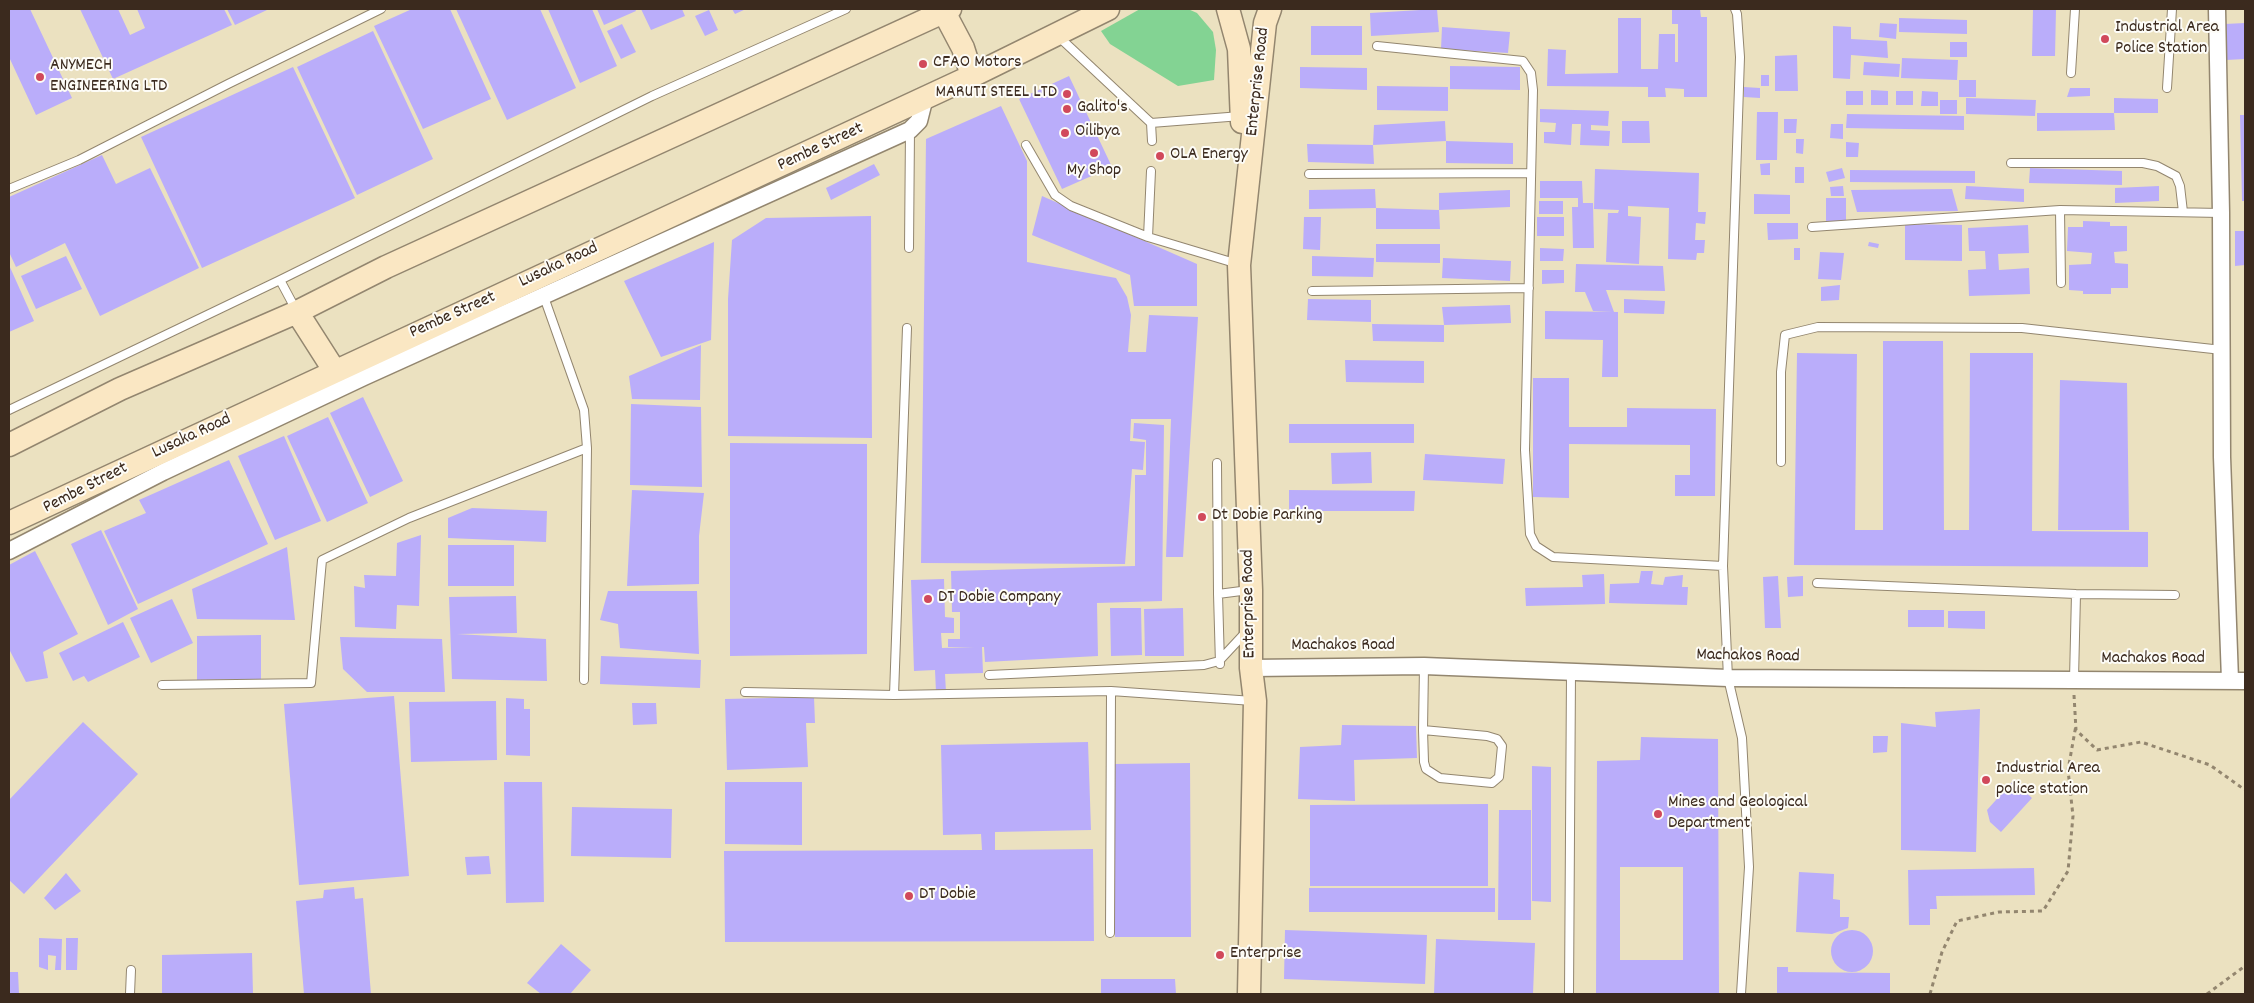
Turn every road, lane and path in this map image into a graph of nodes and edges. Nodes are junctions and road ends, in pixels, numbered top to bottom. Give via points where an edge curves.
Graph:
1 (381, 9) edge
2 (846, 9) edge
3 (1108, 9) edge
4 (1228, 9) edge
5 (1270, 9) edge
6 (1735, 9) edge
7 (2075, 9) edge
8 (2172, 9) edge
9 (2217, 9) edge
10 (947, 10) edge
11 (1055, 34) junction
12 (1377, 46) dead end
13 (2071, 73) dead end
14 (972, 76) junction
15 (2167, 88) dead end
16 (925, 97) junction
17 (1249, 115) junction
18 (1151, 123) junction
19 (910, 130) junction
20 (1152, 141) dead end
21 (1026, 145) dead end
22 (2011, 162) dead end
23 (1151, 170) dead end
24 (1531, 173) junction
25 (1309, 174) dead end
26 (9, 189) edge
27 (2060, 210) junction
28 (2183, 212) junction
29 (2221, 213) junction
30 (1812, 227) dead end
31 (1148, 237) junction
32 (909, 248) dead end
33 (1240, 265) junction
34 (280, 280) junction
35 (2060, 283) dead end
36 (1529, 288) junction
37 (1312, 291) dead end
38 (544, 297) junction
39 (501, 304) junction
40 (297, 312) junction
41 (907, 328) dead end
42 (2222, 350) junction
43 (334, 370) junction
44 (9, 410) edge
45 (9, 445) edge
46 (587, 448) junction
47 (1781, 462) dead end
48 (1217, 463) dead end
49 (9, 522) edge
50 (9, 551) edge
51 (1723, 566) junction
52 (1817, 582) dead end
53 (1251, 590) junction
54 (1218, 594) junction
55 (2076, 594) junction
56 (2175, 595) dead end
57 (1251, 626) junction
58 (1220, 662) junction
59 (1424, 666) junction
60 (1251, 668) junction
61 (1571, 673) junction
62 (989, 675) dead end
63 (1728, 678) junction
64 (584, 680) dead end
65 (2074, 680) junction
66 (2238, 681) edge
67 (162, 685) dead end
68 (1111, 691) junction
69 (745, 692) dead end
70 (894, 694) junction
71 (1255, 701) junction
72 (2076, 725) junction
73 (1423, 730) junction
74 (2245, 790) edge
75 (1110, 933) dead end
76 (2245, 966) edge
77 (131, 970) dead end
78 (130, 994) edge
79 (1249, 994) edge
80 (1569, 994) edge
81 (1741, 994) edge
82 (1930, 994) edge
83 (2208, 994) edge

1 - 26 lane via 79,160
2 - 34 lane via 652,96
3 - 11 main road, Lusaka Road
4 - 17 main road, Enterprise Road via 1240,49
5 - 17 main road, Enterprise Road via 1264,23
6 - 51 lane via 1740,57
7 - 13 lane
8 - 15 lane
9 - 29 street
10 - 14 main road
10 - 40 main road via 386,267
11 - 14 main road, Lusaka Road
11 - 18 lane
12 - 24 lane via 1523,61 1531,73 1533,90
14 - 16 main road, Lusaka Road
16 - 19 street via 919,122
16 - 39 main road, Lusaka Road
17 - 18 lane
17 - 33 main road, Enterprise Road via 1248,185
18 - 20 lane
19 - 32 lane
19 - 38 street, Pembe Street
21 - 31 lane via 1055,195 1070,206
22 - 28 lane via 2143,163 2157,166 2176,176
23 - 31 lane
24 - 25 lane
24 - 36 lane
27 - 28 lane
27 - 30 lane
27 - 35 lane
28 - 29 lane
29 - 42 street
31 - 33 lane
33 - 53 main road, Enterprise Road
34 - 40 lane
34 - 44 lane
36 - 37 lane
36 - 51 lane via 1525,450 1530,534 1536,546 1553,557
38 - 39 street, Pembe Street
38 - 46 lane via 584,410
39 - 43 main road, Lusaka Road
39 - 50 street, Pembe Street via 364,377 163,472
40 - 43 main road
40 - 45 main road via 120,389
41 - 70 lane
42 - 47 lane via 2022,328 1818,328 1785,335 1780,372
42 - 66 street via 2222,458
43 - 49 main road, Lusaka Road
46 - 64 lane
46 - 67 lane via 409,518 322,560 311,683
48 - 54 lane
51 - 63 lane
52 - 55 lane
53 - 54 lane
53 - 57 main road, Enterprise Road
54 - 58 lane
55 - 56 lane
55 - 65 lane
57 - 58 lane
57 - 60 main road, Enterprise Road
58 - 62 lane
59 - 60 street, Machakos Road
59 - 61 street, Machakos Road
59 - 73 lane
60 - 71 main road, Enterprise Road
61 - 63 street, Machakos Road
61 - 80 lane
63 - 65 street, Machakos Road
63 - 81 lane via 1742,738 1749,867
65 - 66 street, Machakos Road
65 - 72 path
68 - 70 lane
68 - 71 lane
68 - 75 lane
69 - 70 lane
71 - 79 main road, Enterprise Road
72 - 74 path via 2076,730 2096,750 2140,742 2210,765
72 - 82 path via 2068,770 2073,816 2068,871 2043,911 1999,912 1957,920 1942,952
73 - 73 lane via 1497,739 1502,746 1499,777 1492,783 1440,778 1432,774 1424,762
76 - 83 path
77 - 78 lane

